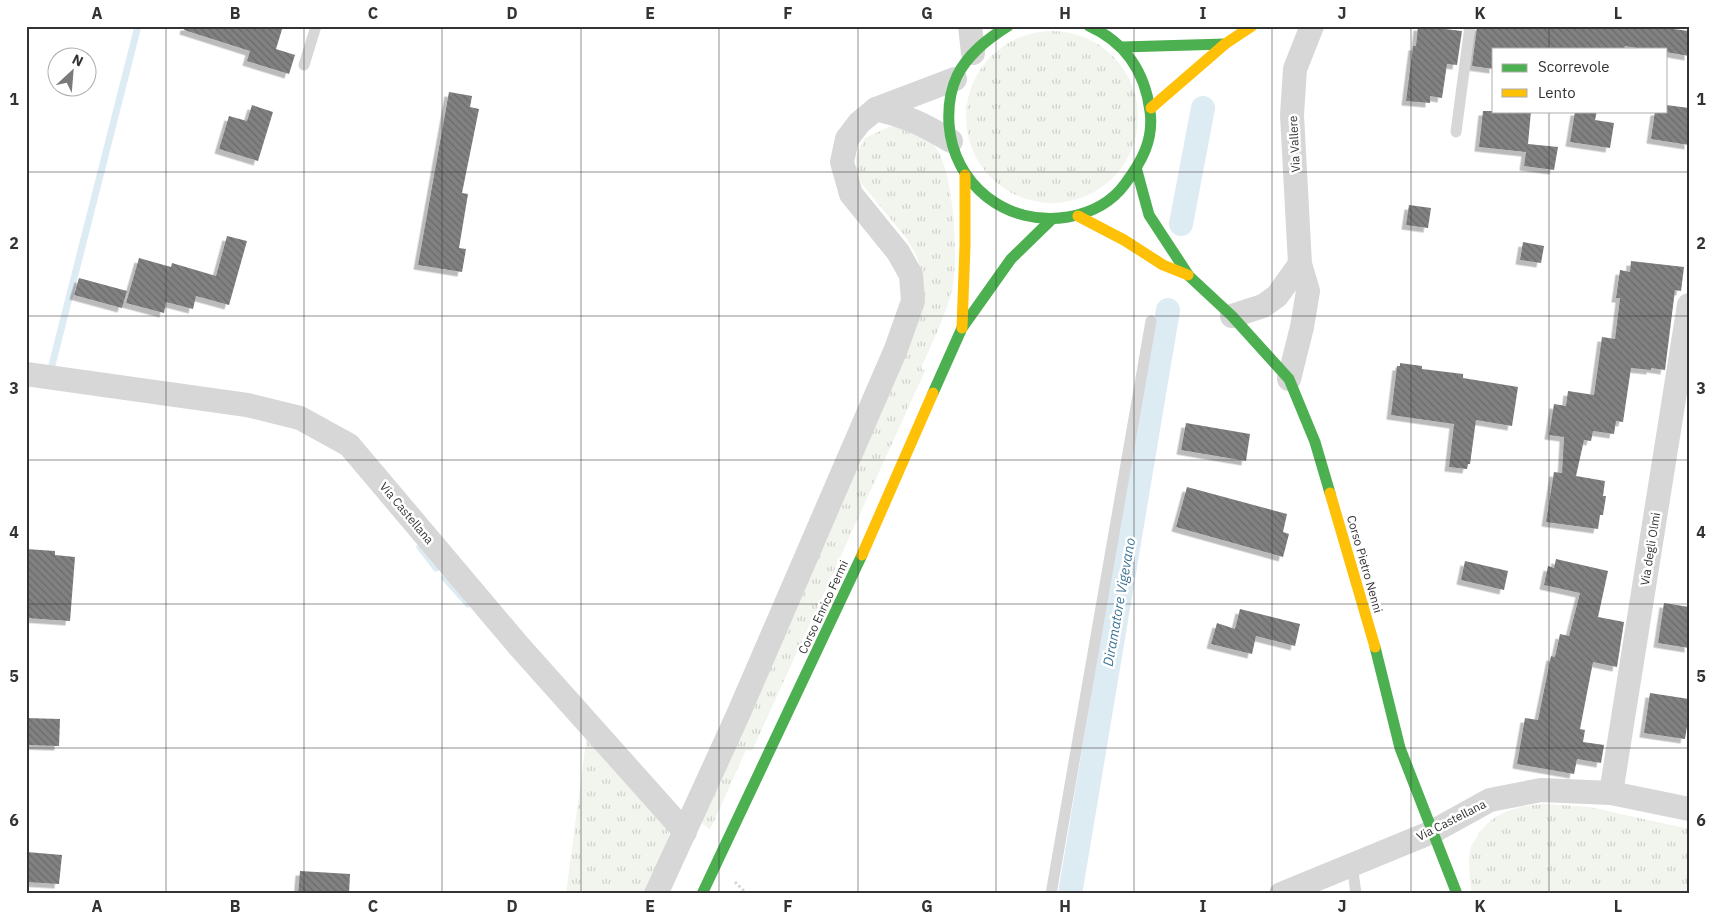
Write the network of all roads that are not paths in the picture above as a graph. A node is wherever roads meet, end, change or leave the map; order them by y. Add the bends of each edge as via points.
1 (316, 26) edge
2 (970, 26) edge
3 (1008, 26) edge
4 (1089, 26) edge
5 (1252, 26) edge
6 (1312, 26) edge
7 (1470, 26) edge
8 (1225, 44) junction
9 (1122, 47) junction
10 (972, 53) junction
11 (304, 65) dead end
12 (955, 79) junction
13 (1151, 108) junction
14 (876, 109) junction
15 (1456, 132) dead end
16 (951, 141) junction
17 (1137, 171) junction
18 (965, 175) junction
19 (1078, 216) junction
20 (1052, 220) junction
21 (1300, 264) junction
22 (1189, 276) junction
23 (1688, 309) edge
24 (1232, 316) junction
25 (1151, 321) dead end
26 (962, 328) junction
27 (26, 374) edge
28 (1290, 379) junction
29 (1611, 793) junction
30 (1689, 809) edge
31 (685, 832) junction
32 (1432, 832) junction
33 (1352, 864) junction
34 (656, 894) edge
35 (702, 894) edge
36 (1051, 894) edge
37 (1281, 894) edge
38 (1356, 894) edge
39 (1457, 894) edge

1 - 11 lane
2 - 10 street
3 - 10 main road via 990,36
4 - 9 main road
5 - 8 main road
6 - 21 street, Via Vallere via 1295,69 1292,115
7 - 15 lane
8 - 9 main road
8 - 13 main road
9 - 13 main road via 1142,75
10 - 12 main road
12 - 14 street
12 - 16 main road via 948,112
13 - 17 main road via 1149,141
14 - 16 street via 926,125
14 - 31 street via 859,122 847,139 842,162 851,194 898,252 911,275 913,301 892,358
16 - 18 main road
17 - 19 main road via 1112,199
17 - 22 main road, Corso Pietro Nenni via 1149,215
18 - 20 main road via 982,194 1003,208 1026,217
18 - 26 main road, Corso Enrico Fermi
19 - 20 main road
19 - 22 main road, Corso Pietro Nenni via 1163,265
20 - 26 main road, Corso Enrico Fermi via 1011,259
21 - 24 street via 1277,296 1263,306
21 - 28 street, Via Vallere via 1308,291
22 - 24 main road, Corso Pietro Nenni
23 - 29 street, Via degli Olmi
24 - 28 main road, Corso Pietro Nenni
25 - 36 lane
26 - 35 main road, Corso Enrico Fermi via 852,578
27 - 31 street, Via Castellana via 247,405 300,418 349,444 518,645
28 - 32 main road, Corso Pietro Nenni via 1315,442 1380,666 1400,748
29 - 30 street, Via Castellana
29 - 32 street, Via Castellana via 1541,790 1490,800
31 - 34 street
32 - 33 street, Via Castellana
32 - 39 main road, Corso Pietro Nenni
33 - 37 street, Via Castellana
33 - 38 lane

